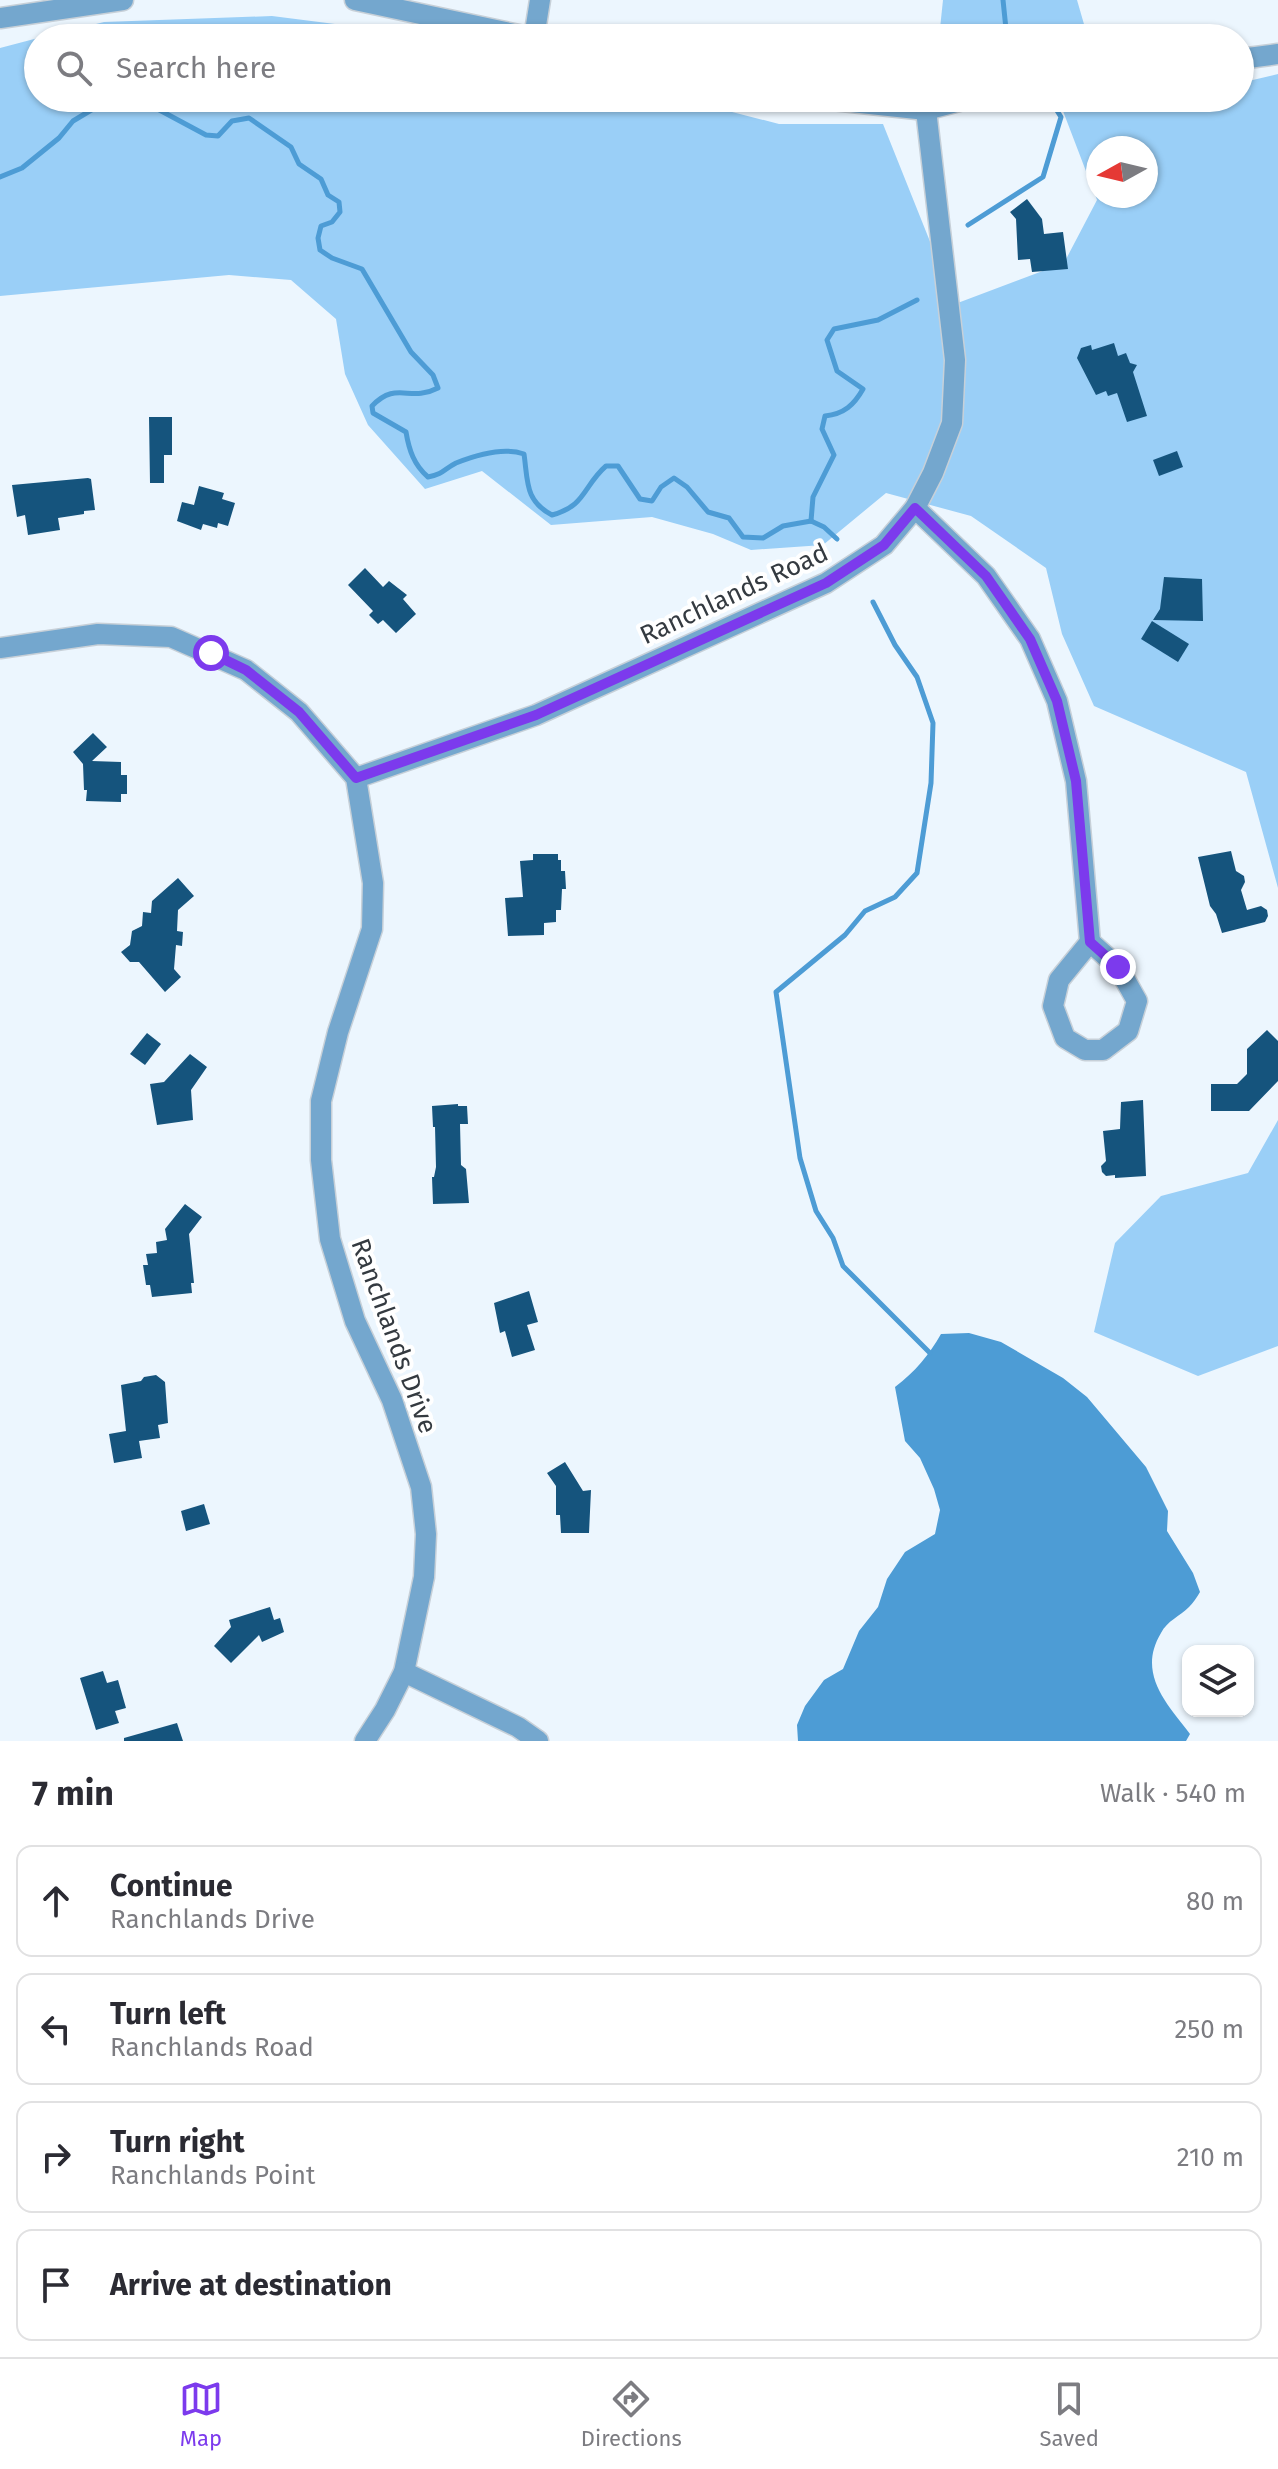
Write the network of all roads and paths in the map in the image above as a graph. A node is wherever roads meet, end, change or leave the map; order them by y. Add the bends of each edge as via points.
1 (123, 0) edge
2 (355, 0) edge
3 (540, 0) edge
4 (0, 18) edge
5 (468, 24) edge
6 (536, 24) edge
7 (1278, 54) edge
8 (1254, 57) edge
9 (926, 112) edge
10 (915, 508) junction
11 (0, 648) edge
12 (356, 778) junction
13 (1090, 942) junction
14 (404, 1672) junction
15 (365, 1741) edge
16 (538, 1741) edge

1 - 4 street
2 - 5 street
3 - 6 street
7 - 8 street
9 - 10 street, Ranchlands Road via 955,360 952,423
10 - 12 street, Ranchlands Road via 884,545 826,583 536,715
10 - 13 street via 986,576 1030,639 1057,701 1076,781
11 - 12 street via 98,634 171,637 246,670 299,712
12 - 14 street, Ranchlands Drive via 373,883 372,929 321,1101 321,1160 334,1253 355,1321 392,1400 421,1487 424,1577
13 - 13 street via 1059,980 1053,1006 1065,1038 1085,1050 1103,1050 1128,1031 1137,1001 1118,967
14 - 15 street, Ranchlands Drive
14 - 16 street

